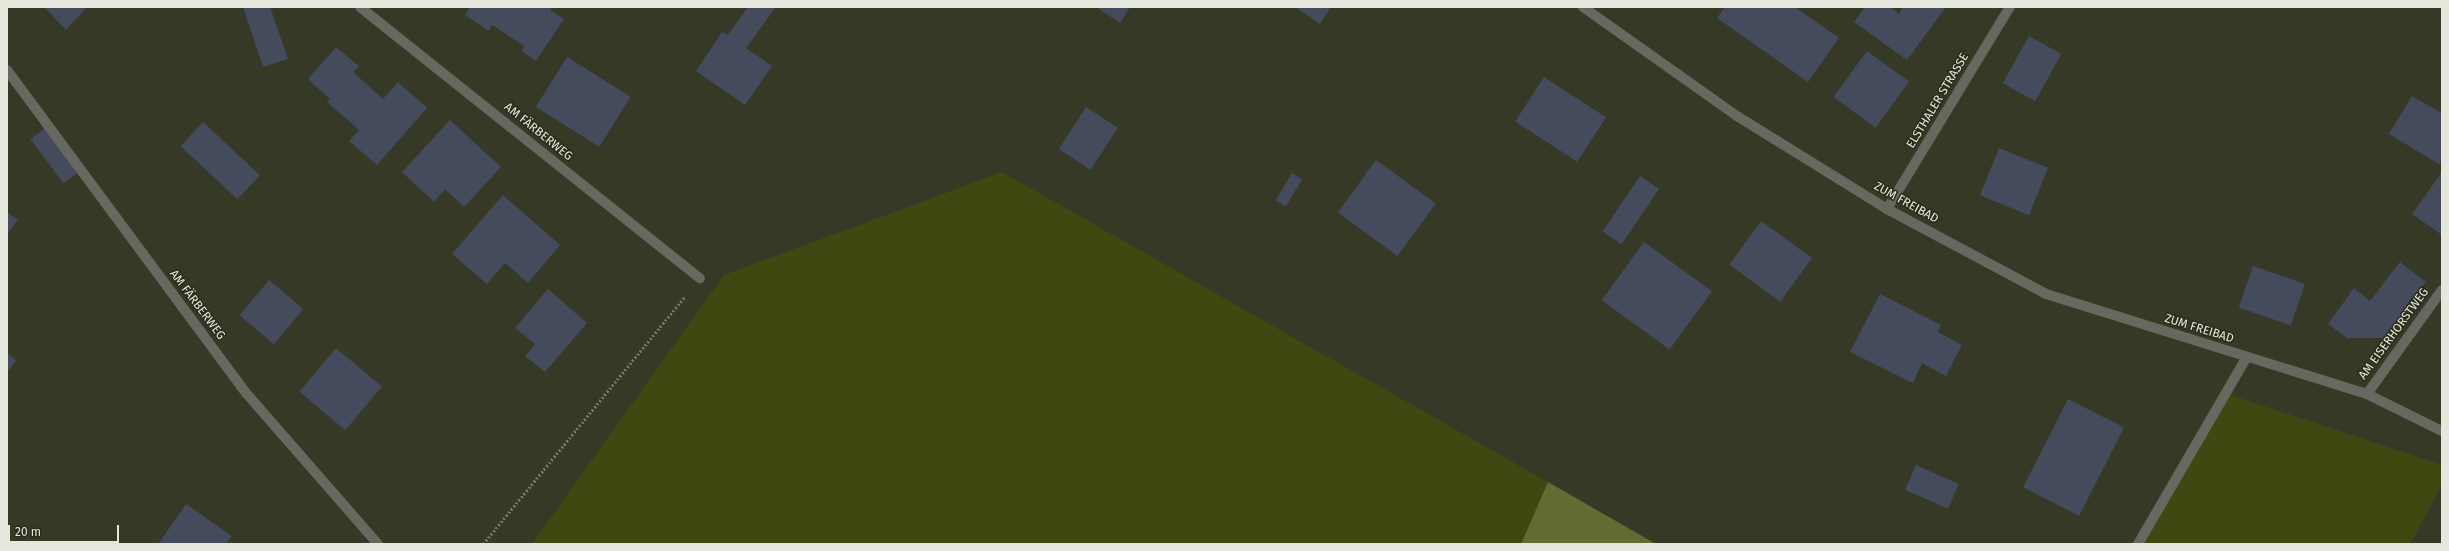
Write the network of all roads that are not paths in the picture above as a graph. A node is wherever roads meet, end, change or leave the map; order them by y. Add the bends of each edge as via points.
1 (360, 7) edge
2 (1583, 7) edge
3 (2010, 7) edge
4 (7, 70) edge
5 (1887, 208) junction
6 (700, 278) road end
7 (2442, 290) edge
8 (2247, 357) junction
9 (2367, 394) junction
10 (2442, 430) edge
11 (378, 544) edge
12 (2138, 544) edge

1 - 6 street, AM FÄRBERWEG
2 - 5 street, ZUM FREIBAD via 1738,116
3 - 5 street, ELSTHALER STRASSE
4 - 11 street, AM FÄRBERWEG via 247,394
5 - 8 street, ZUM FREIBAD via 2046,294
7 - 9 street, AM EISERHORSTWEG
8 - 9 street, ZUM FREIBAD
8 - 12 street
9 - 10 street, ZUM FREIBAD

